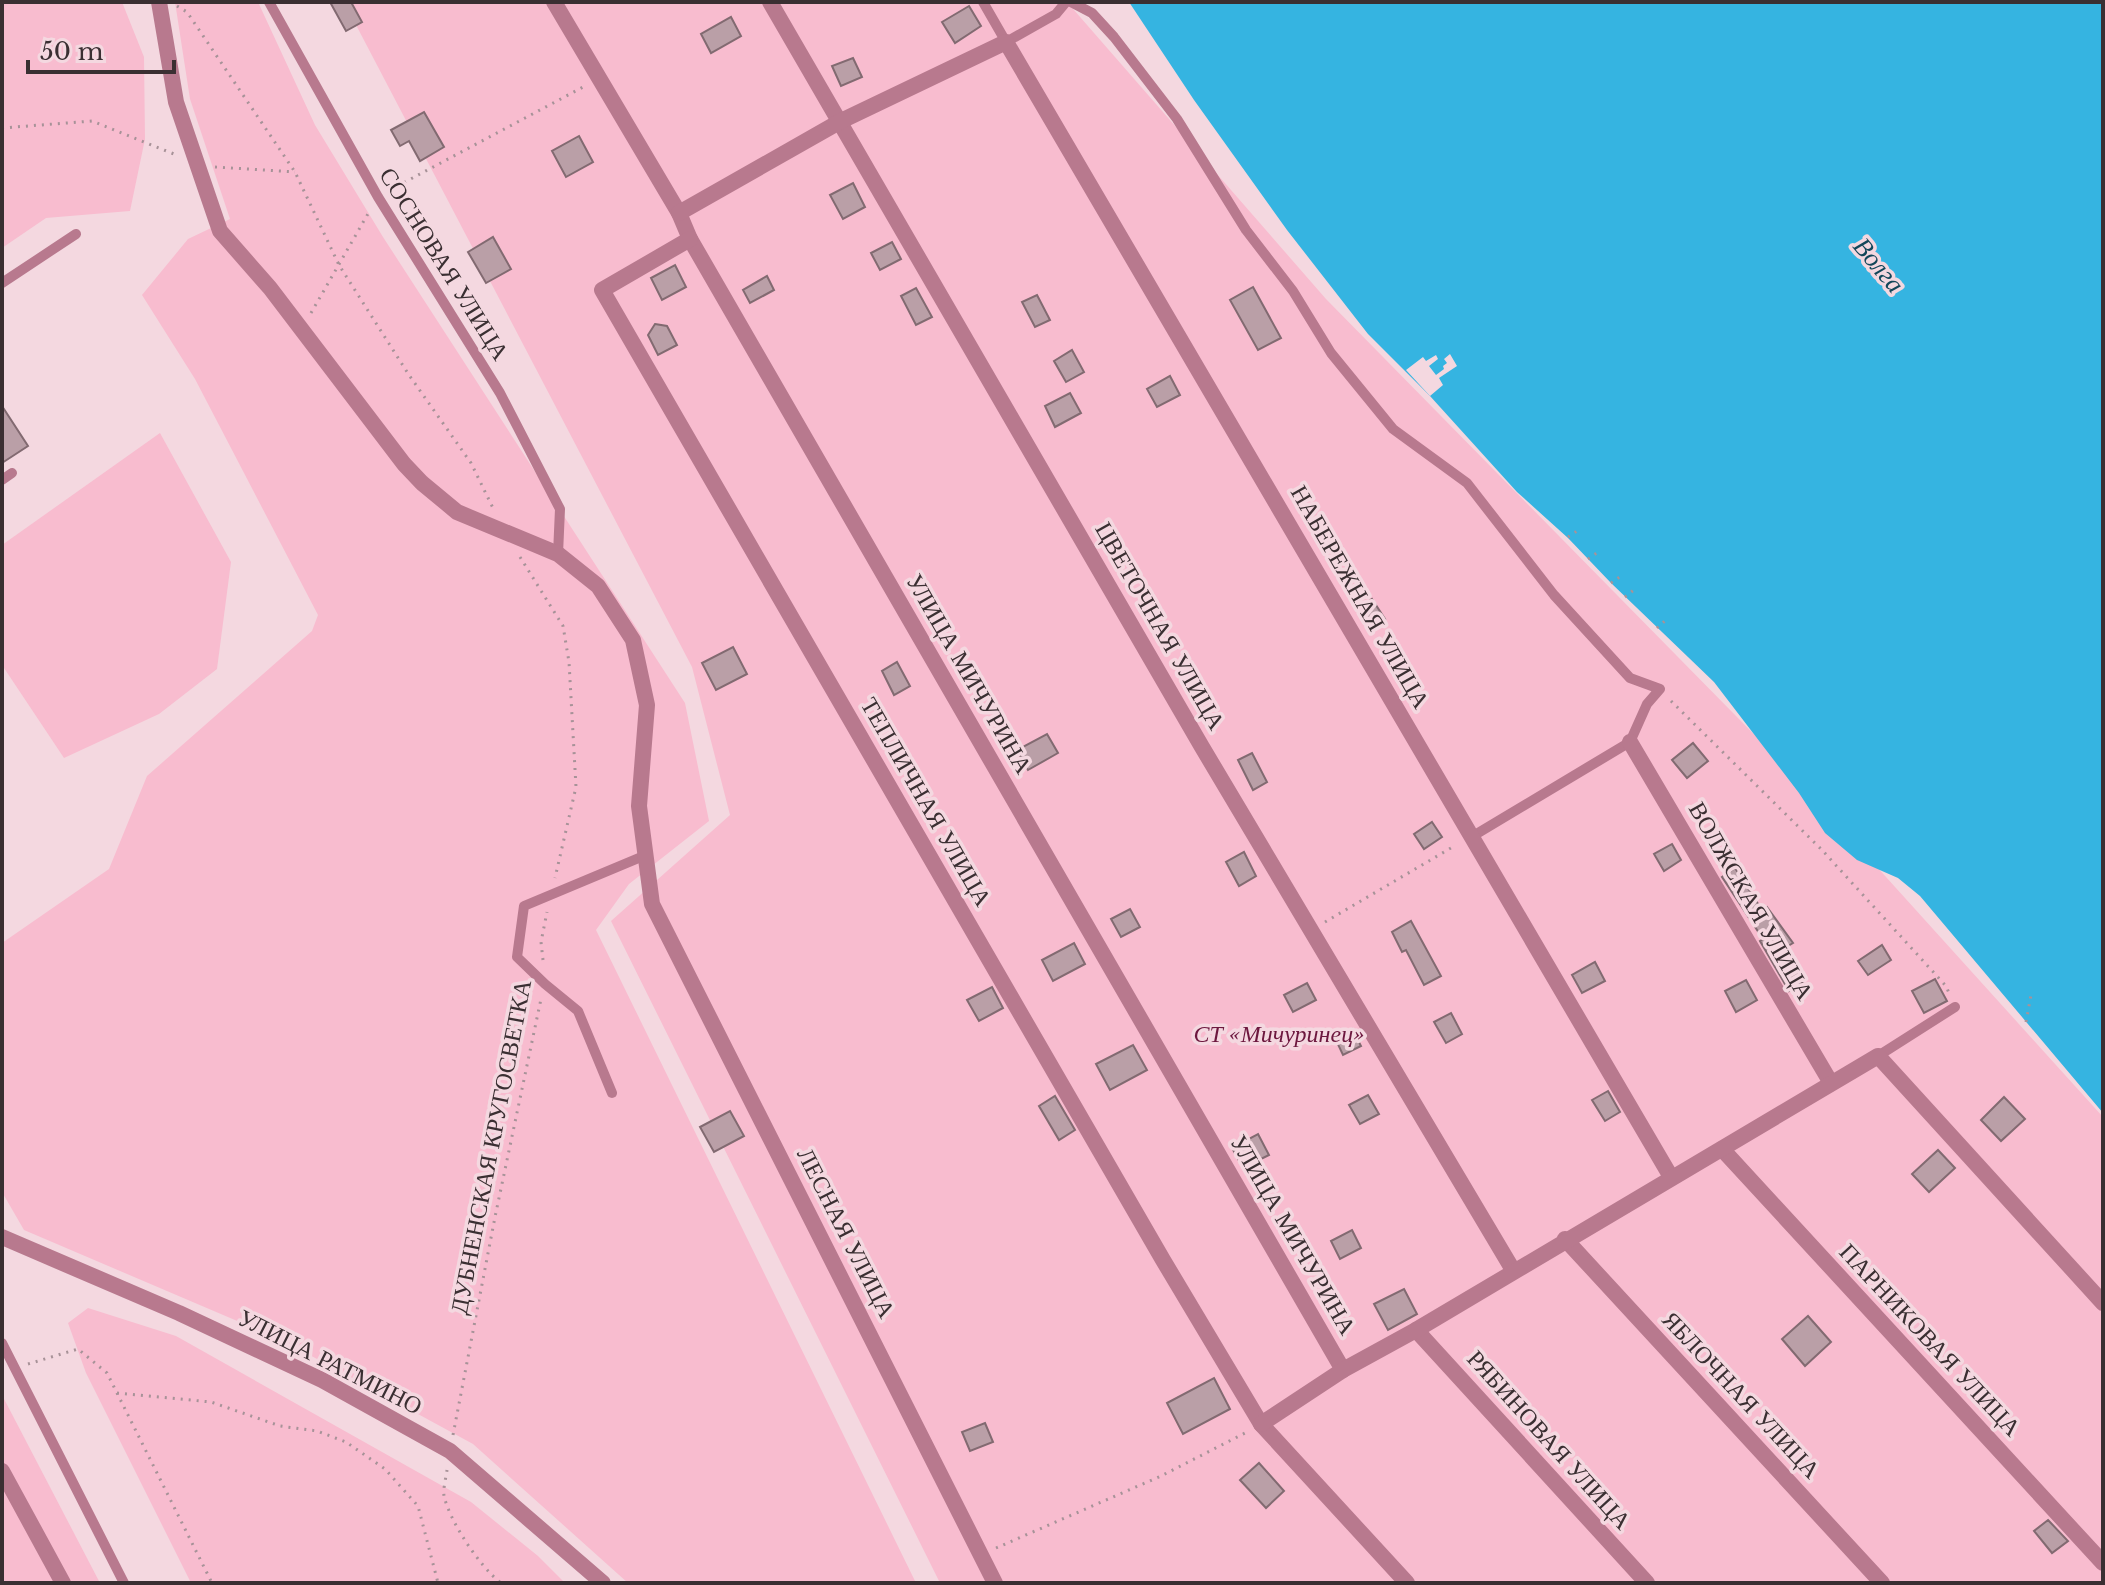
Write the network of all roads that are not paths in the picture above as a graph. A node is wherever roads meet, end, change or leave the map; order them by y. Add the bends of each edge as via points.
1 (159, 2) edge
2 (269, 2) edge
3 (554, 2) edge
4 (770, 2) edge
5 (983, 2) edge
6 (1068, 2) edge
7 (1006, 42) junction
8 (841, 121) junction
9 (679, 213) junction
10 (76, 234) dead end
11 (690, 239) junction
12 (2, 283) edge
13 (558, 554) junction
14 (1630, 742) junction
15 (1473, 836) junction
16 (646, 855) junction
17 (1955, 1007) road end
18 (1878, 1056) junction
19 (1831, 1083) junction
20 (612, 1093) dead end
21 (1722, 1149) junction
22 (1671, 1177) junction
23 (2, 1237) edge
24 (1565, 1239) junction
25 (1513, 1270) junction
26 (2103, 1303) edge
27 (1416, 1330) junction
28 (2, 1343) edge
29 (1343, 1370) junction
30 (1261, 1424) junction
31 (2, 1471) edge
32 (2103, 1563) edge
33 (63, 1583) edge
34 (124, 1583) edge
35 (603, 1583) edge
36 (995, 1583) edge
37 (1407, 1583) edge
38 (1647, 1583) edge
39 (1882, 1583) edge

1 - 13 street, ЛЕСНАЯ УЛИЦА via 176,102 220,231 422,483 457,512
2 - 13 lane, СОСНОВАЯ УЛИЦА via 378,197 500,393 560,509
3 - 9 street, УЛИЦА МИЧУРИНА
4 - 8 street, ЦВЕТОЧНАЯ УЛИЦА
5 - 7 lane
6 - 7 lane
6 - 14 lane via 1092,13 1177,119 1331,353 1393,429 1467,483 1554,595 1630,678 1660,689
7 - 8 street
7 - 15 street, НАБЕРЕЖНАЯ УЛИЦА
8 - 9 street
8 - 25 street, ЦВЕТОЧНАЯ УЛИЦА via 1202,747
9 - 11 street, УЛИЦА МИЧУРИНА
10 - 12 lane
11 - 29 street, УЛИЦА МИЧУРИНА
11 - 30 street, ТЕПЛИЧНАЯ УЛИЦА via 602,290
13 - 16 street, ЛЕСНАЯ УЛИЦА via 598,586 633,640 647,705 639,806
14 - 15 lane
14 - 19 street, ВОЛЖСКАЯ УЛИЦА
15 - 22 street, НАБЕРЕЖНАЯ УЛИЦА
16 - 20 lane via 524,906 517,957 578,1011
16 - 36 street, ЛЕСНАЯ УЛИЦА via 652,904
17 - 18 lane
18 - 19 street
18 - 26 street
19 - 21 street
21 - 22 street
21 - 32 street, ПАРНИКОВАЯ УЛИЦА
22 - 24 street
23 - 35 street, УЛИЦА РАТМИНО via 322,1380 450,1451
24 - 25 street
24 - 39 street, ЯБЛОЧНАЯ УЛИЦА
25 - 27 street
27 - 29 street
27 - 38 street, РЯБИНОВАЯ УЛИЦА
28 - 34 lane
29 - 30 street
30 - 37 street
31 - 33 street

